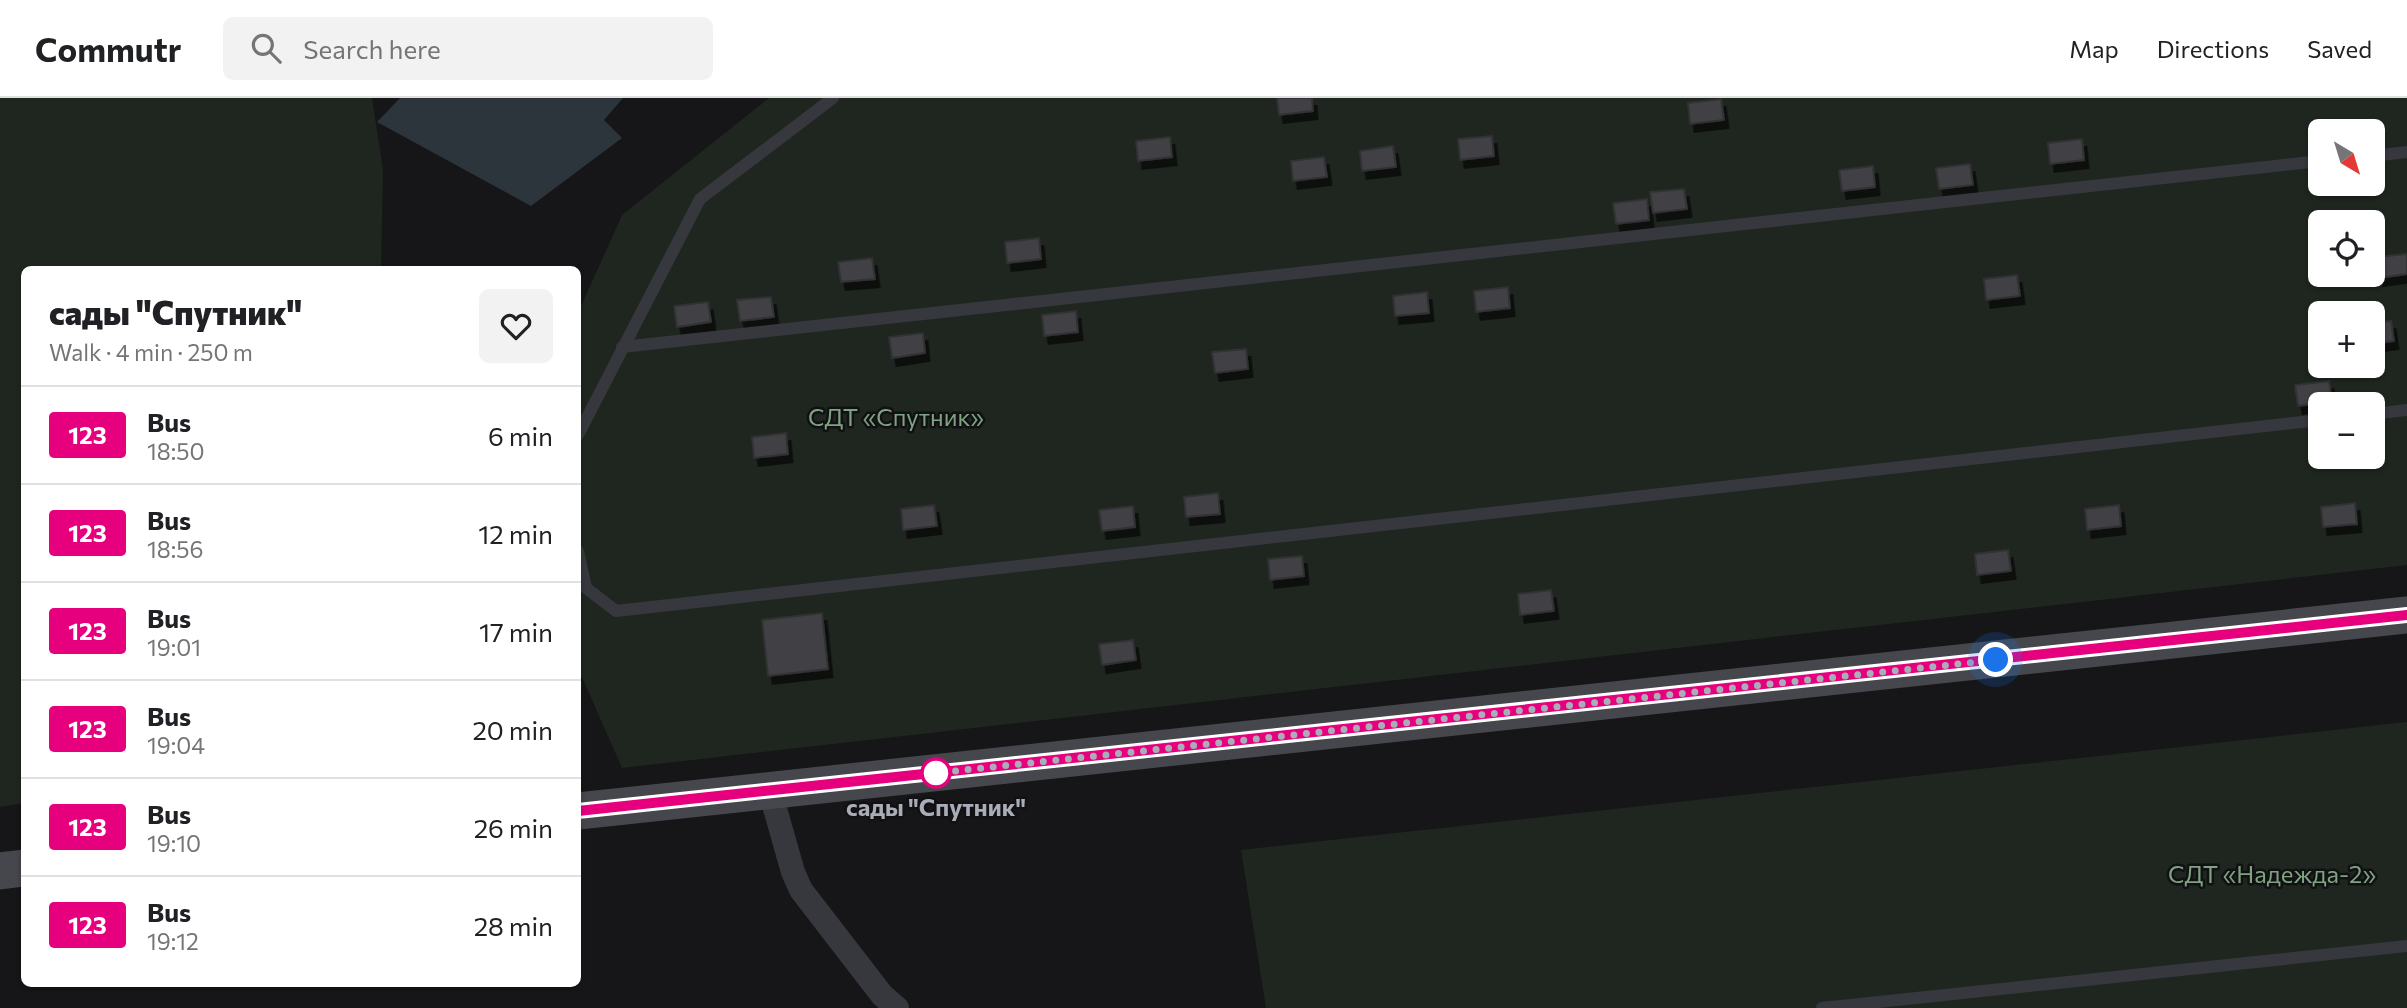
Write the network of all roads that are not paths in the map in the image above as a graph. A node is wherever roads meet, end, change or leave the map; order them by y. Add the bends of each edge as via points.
1 (833, 98) edge
2 (2407, 152) edge
3 (2385, 155) edge
4 (2308, 163) edge
5 (622, 347) junction
6 (2407, 410) edge
7 (2385, 413) edge
8 (2308, 421) edge
9 (581, 429) edge
10 (581, 565) edge
11 (2407, 615) edge
12 (771, 791) junction
13 (581, 811) edge
14 (21, 868) edge
15 (0, 871) edge
16 (2407, 946) edge
17 (897, 1008) edge
18 (1822, 1008) edge

1 - 5 lane via 699,199
2 - 3 lane
4 - 5 lane
5 - 9 lane
6 - 7 lane
8 - 10 lane via 615,611 586,588
11 - 12 main road
12 - 13 main road
12 - 17 street via 801,890
14 - 15 main road
16 - 18 lane

